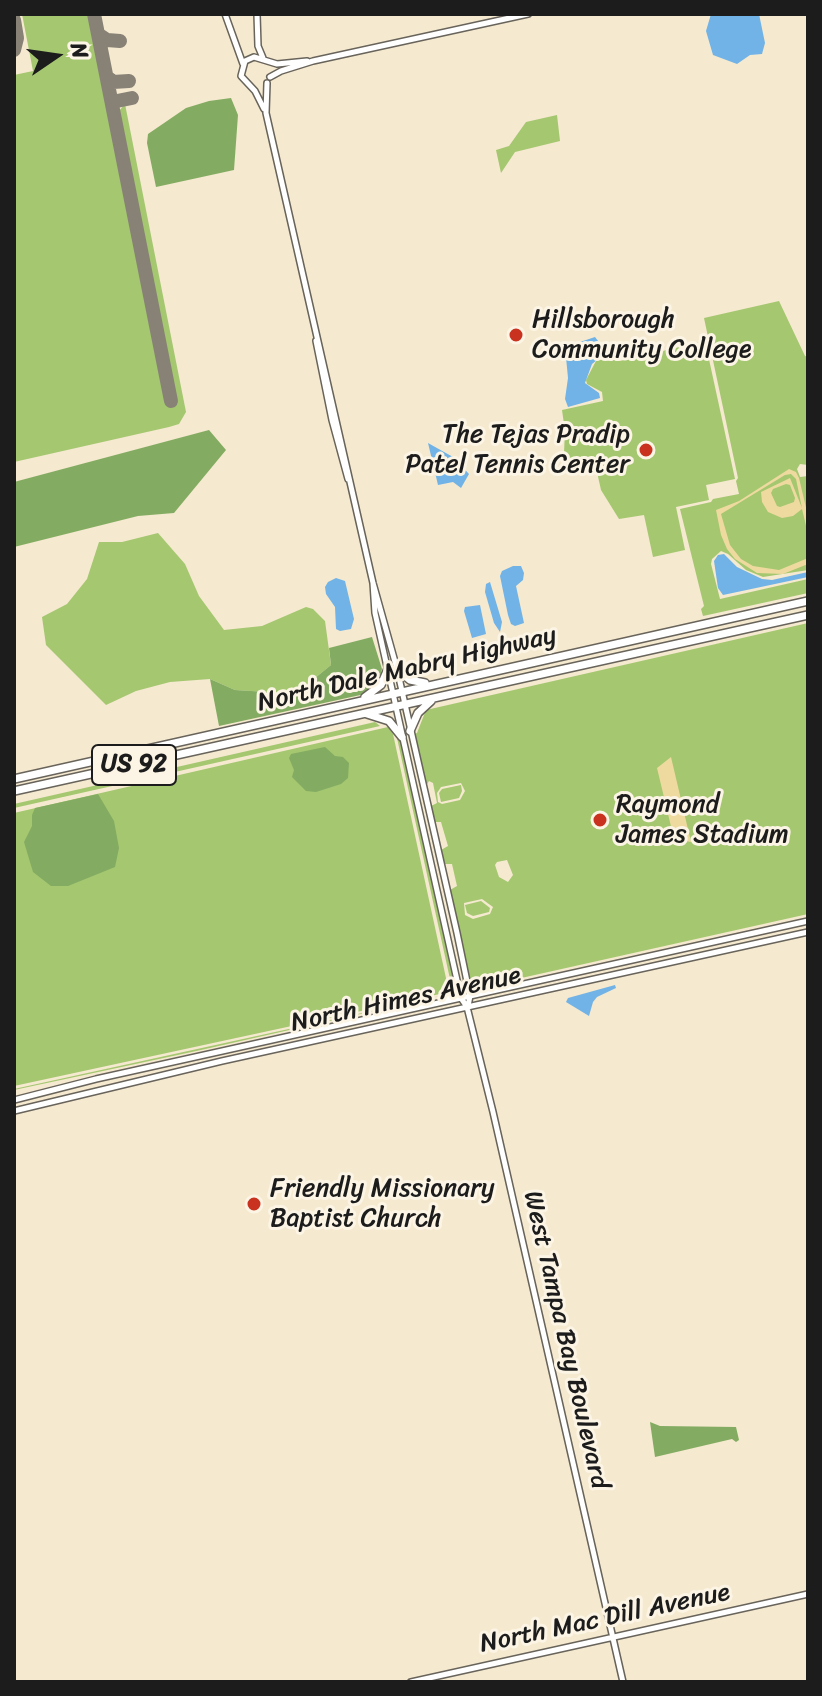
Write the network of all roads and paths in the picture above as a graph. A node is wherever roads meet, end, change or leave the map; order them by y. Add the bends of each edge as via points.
1 (225, 14) edge
2 (257, 14) edge
3 (528, 14) edge
4 (265, 60) junction
5 (313, 61) junction
6 (243, 64) junction
7 (269, 80) junction
8 (252, 87) junction
9 (266, 113) junction
10 (373, 583) junction
11 (808, 601) edge
12 (808, 615) edge
13 (718, 621) junction
14 (721, 634) junction
15 (388, 669) junction
16 (397, 669) junction
17 (431, 684) junction
18 (402, 691) junction
19 (393, 693) junction
20 (434, 698) junction
21 (359, 700) junction
22 (405, 705) junction
23 (396, 707) junction
24 (365, 714) junction
25 (410, 731) junction
26 (402, 737) junction
27 (127, 753) junction
28 (130, 766) junction
29 (14, 779) edge
30 (422, 779) junction
31 (412, 781) junction
32 (14, 791) edge
33 (426, 797) junction
34 (416, 799) junction
35 (438, 852) junction
36 (429, 855) junction
37 (808, 921) edge
38 (808, 932) edge
39 (457, 933) junction
40 (447, 935) junction
41 (456, 973) junction
42 (470, 996) junction
43 (461, 998) junction
44 (444, 1002) junction
45 (467, 1007) junction
46 (194, 1057) junction
47 (196, 1067) junction
48 (14, 1100) edge
49 (14, 1111) edge
50 (808, 1594) edge
51 (613, 1637) junction
52 (411, 1682) edge
53 (623, 1682) edge

1 - 6 street
2 - 4 street via 258,46
3 - 5 street
4 - 5 street
4 - 6 street via 251,58
4 - 7 street via 271,69
5 - 7 street
6 - 8 street via 243,79
7 - 8 street
7 - 9 street, West Tampa Bay Boulevard
8 - 9 street, West Tampa Bay Boulevard
9 - 10 street, West Tampa Bay Boulevard
10 - 15 street, West Tampa Bay Boulevard
10 - 16 street, West Tampa Bay Boulevard
11 - 13 main road, North Dale Mabry Highway / US 92
12 - 14 main road, North Dale Mabry Highway / US 92
13 - 14 main road
13 - 17 main road, North Dale Mabry Highway / US 92
14 - 20 main road, North Dale Mabry Highway / US 92
15 - 19 street, West Tampa Bay Boulevard
15 - 21 main road via 381,685
16 - 17 main road via 410,680
16 - 18 street, West Tampa Bay Boulevard
17 - 18 main road, North Dale Mabry Highway / US 92
18 - 19 main road, North Dale Mabry Highway / US 92
18 - 22 street, West Tampa Bay Boulevard
19 - 21 main road, North Dale Mabry Highway / US 92
19 - 23 street, West Tampa Bay Boulevard
20 - 22 main road, North Dale Mabry Highway / US 92
20 - 25 main road via 418,713
21 - 27 main road, North Dale Mabry Highway / US 92
22 - 23 main road, North Dale Mabry Highway / US 92
22 - 25 street, West Tampa Bay Boulevard
23 - 24 main road, North Dale Mabry Highway / US 92
23 - 26 street, West Tampa Bay Boulevard
24 - 26 main road via 389,721
24 - 28 main road, North Dale Mabry Highway / US 92
25 - 30 street, West Tampa Bay Boulevard
26 - 31 street, West Tampa Bay Boulevard
27 - 28 main road
27 - 29 main road, North Dale Mabry Highway / US 92
28 - 32 main road, North Dale Mabry Highway / US 92
30 - 31 street
30 - 33 street, West Tampa Bay Boulevard
31 - 34 street, West Tampa Bay Boulevard
33 - 34 street
33 - 35 street, West Tampa Bay Boulevard
34 - 36 street, West Tampa Bay Boulevard
35 - 36 street
35 - 39 street, West Tampa Bay Boulevard
36 - 40 street, West Tampa Bay Boulevard
37 - 42 street, North Himes Avenue
38 - 45 street, North Himes Avenue
39 - 40 street
39 - 42 street, West Tampa Bay Boulevard
40 - 41 street, West Tampa Bay Boulevard
41 - 43 street, West Tampa Bay Boulevard
41 - 44 street via 455,989
42 - 43 street, North Himes Avenue
42 - 45 street, West Tampa Bay Boulevard
43 - 44 street, North Himes Avenue
43 - 45 street, West Tampa Bay Boulevard
44 - 46 street, North Himes Avenue
45 - 47 street, North Himes Avenue
45 - 51 street, West Tampa Bay Boulevard
46 - 47 street
46 - 48 street, North Himes Avenue
47 - 49 street, North Himes Avenue
50 - 51 street, North Mac Dill Avenue
51 - 52 street, North Mac Dill Avenue
51 - 53 street, West Tampa Bay Boulevard

